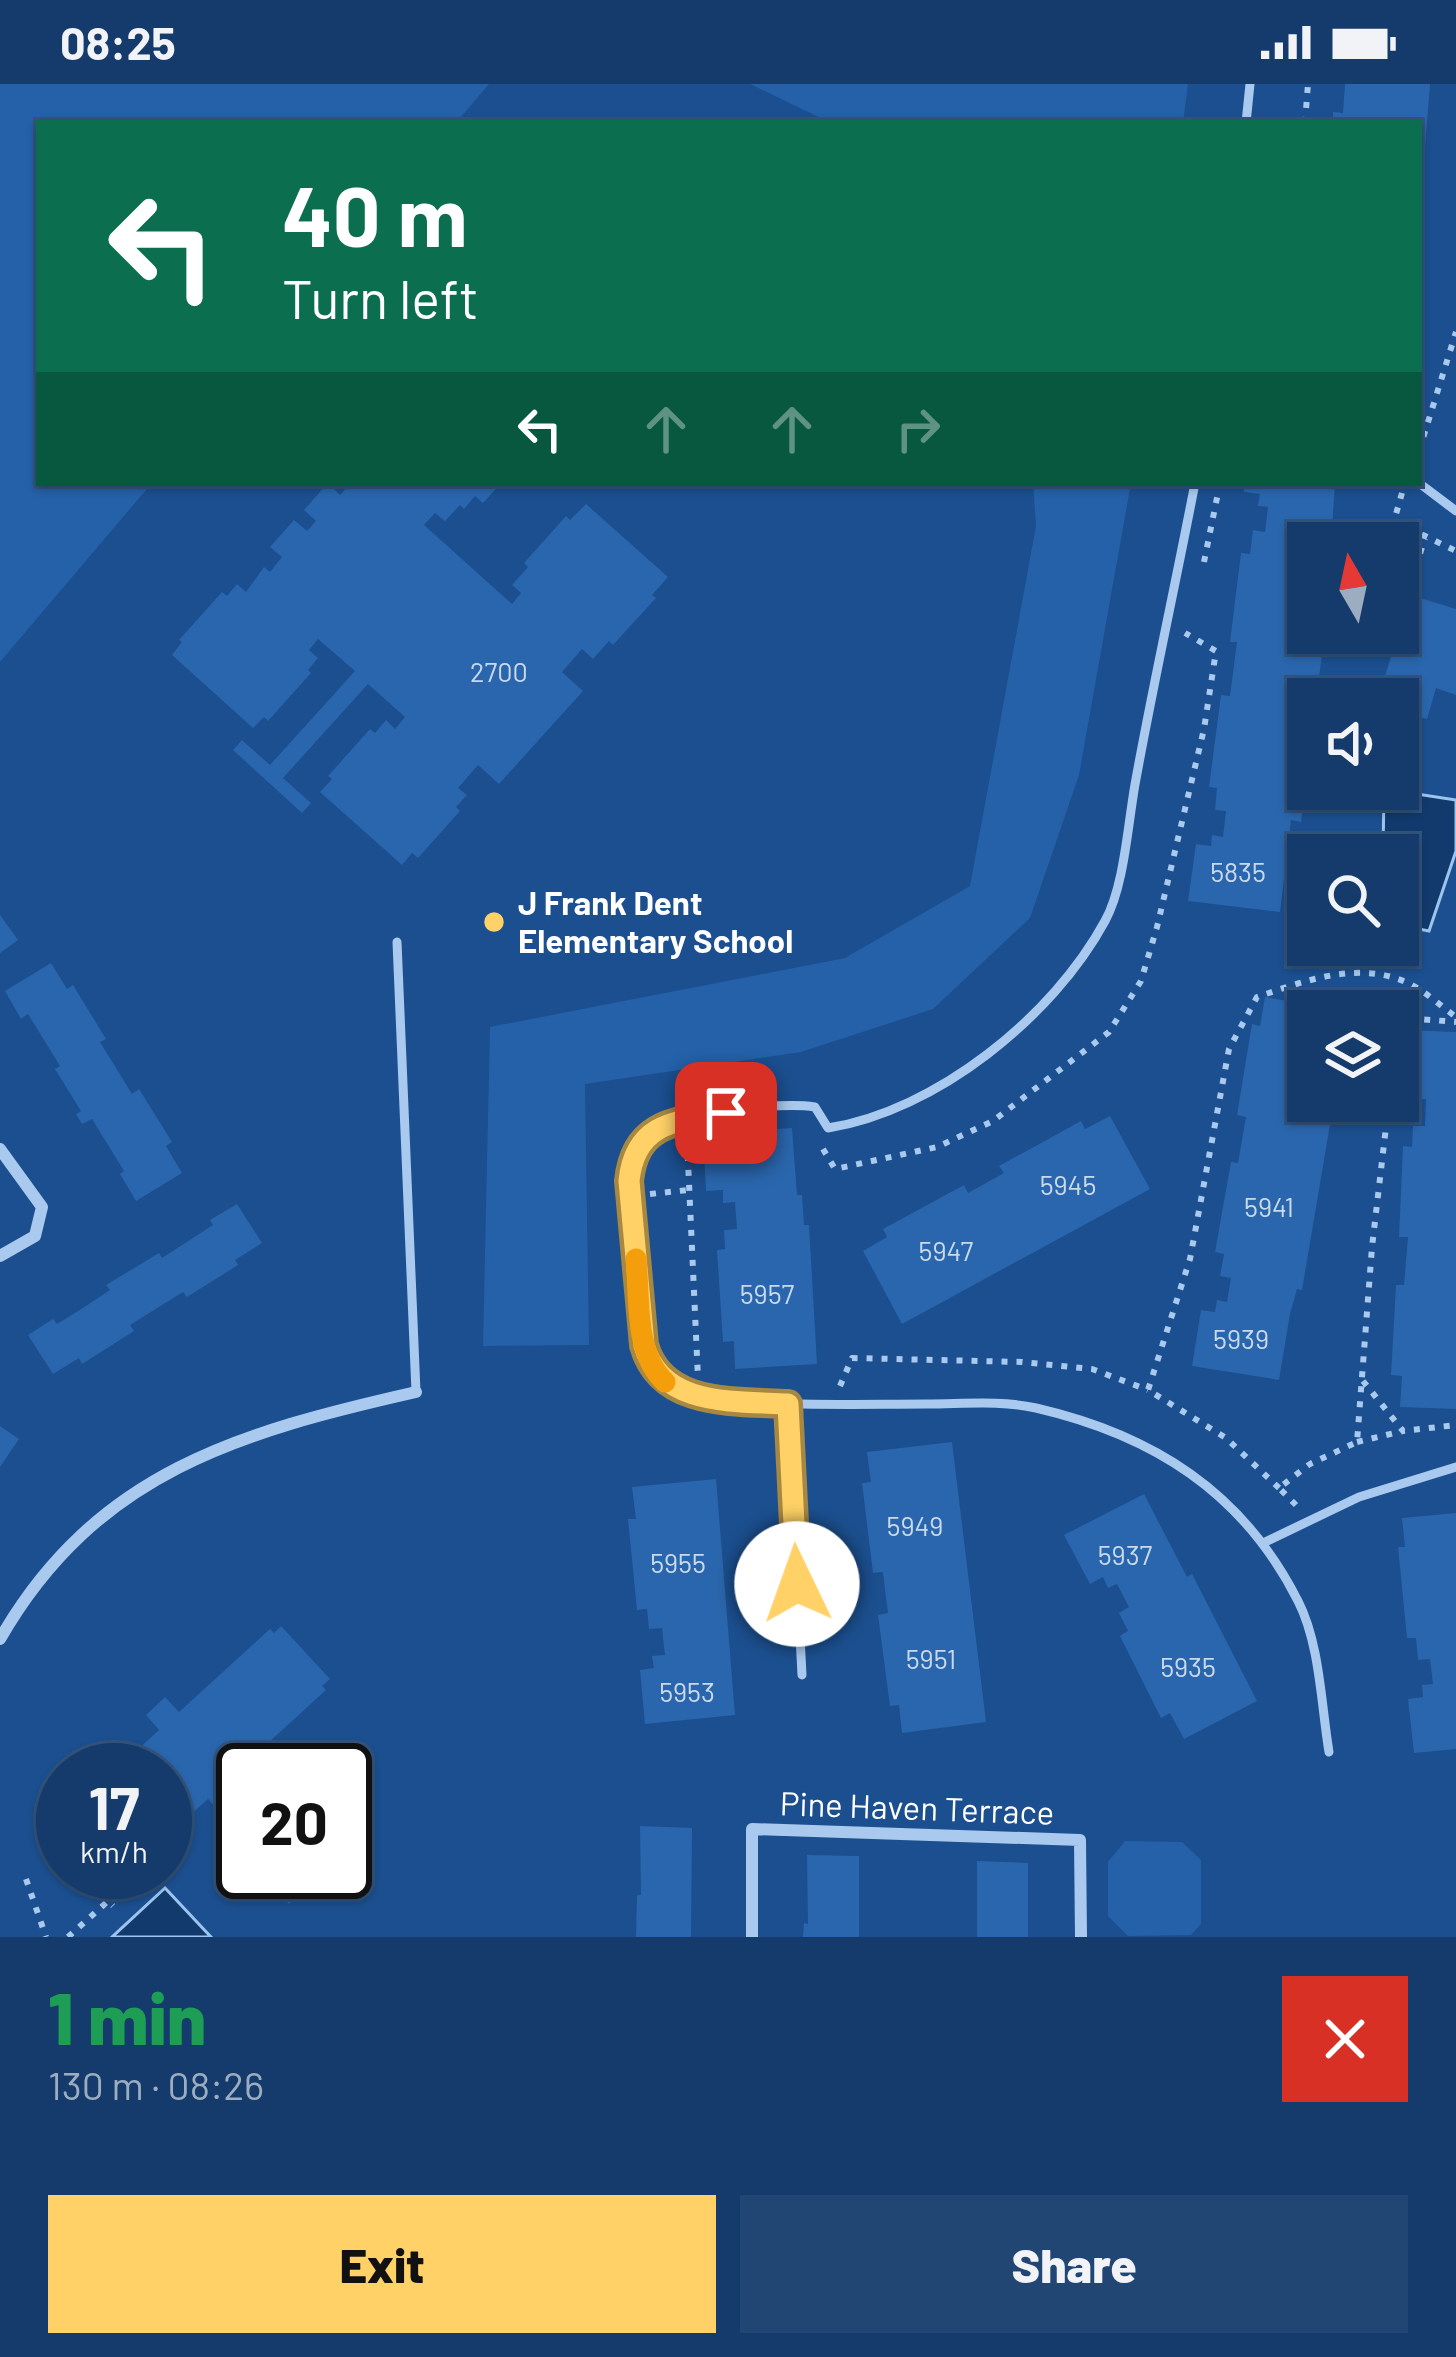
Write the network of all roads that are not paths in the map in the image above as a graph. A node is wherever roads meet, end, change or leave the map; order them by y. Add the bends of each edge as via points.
1 (1250, 84) edge
2 (1246, 120) edge
3 (1422, 485) edge
4 (1194, 486) edge
5 (1456, 511) edge
6 (398, 942) dead end
7 (0, 1149) edge
8 (0, 1256) edge
9 (416, 1392) joint
10 (788, 1404) junction
11 (1456, 1467) edge
12 (1263, 1543) junction
13 (5, 1620) edge
14 (0, 1640) edge
15 (802, 1675) dead end
16 (1329, 1752) dead end
17 (752, 1937) edge
18 (1081, 1937) edge

1 - 2 lane
3 - 5 lane
4 - 10 lane via 1107,920 1047,1000 934,1091 846,1126 828,1128 815,1107 789,1103 684,1120 651,1132 632,1154 650,1365 685,1393
6 - 9 lane
7 - 8 street via 43,1207 35,1236
9 - 13 street via 231,1441 166,1472 102,1515
10 - 12 lane via 990,1403 1062,1415 1178,1464 1222,1496
10 - 15 lane
11 - 12 lane via 1359,1496
12 - 16 lane via 1300,1604
13 - 14 street
17 - 18 street, Pine Haven Terrace via 752,1829 1080,1840

